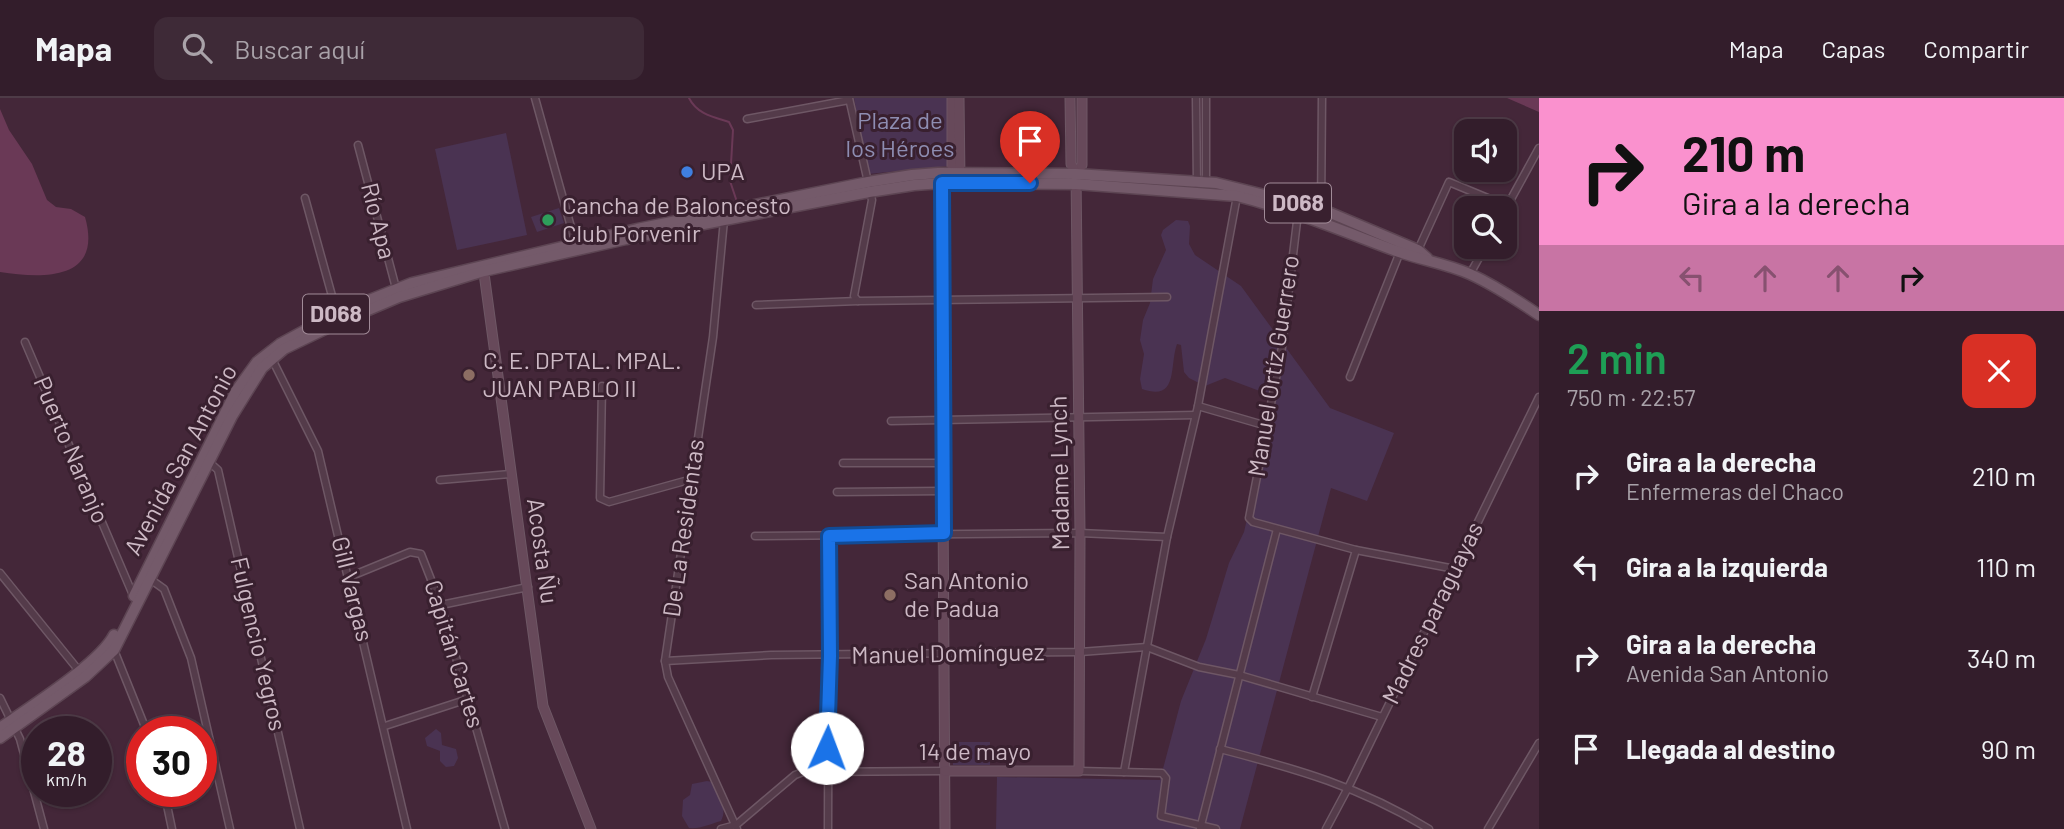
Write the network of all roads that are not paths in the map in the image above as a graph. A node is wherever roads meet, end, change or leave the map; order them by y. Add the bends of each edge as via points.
1 (536, 98) edge
2 (952, 98) edge
3 (959, 98) edge
4 (1070, 98) edge
5 (1082, 98) edge
6 (1196, 98) edge
7 (1206, 98) edge
8 (1322, 98) edge
9 (849, 99) edge
10 (747, 119) dead end
11 (358, 145) dead end
12 (1539, 148) edge
13 (951, 178) junction
14 (1076, 179) junction
15 (869, 187) junction
16 (1201, 188) junction
17 (1238, 192) junction
18 (1479, 196) edge
19 (1513, 196) edge
20 (305, 198) dead end
21 (1298, 213) junction
22 (1320, 215) junction
23 (724, 216) junction
24 (577, 247) junction
25 (1418, 250) junction
26 (1400, 252) junction
27 (1428, 259) junction
28 (1478, 259) edge
29 (484, 268) junction
30 (1470, 274) junction
31 (398, 293) junction
32 (1167, 297) dead end
33 (1077, 298) junction
34 (858, 300) junction
35 (942, 300) junction
36 (756, 305) dead end
37 (1539, 315) edge
38 (338, 318) junction
39 (25, 342) dead end
40 (272, 358) junction
41 (1350, 377) dead end
42 (603, 386) dead end
43 (1539, 397) edge
44 (1198, 406) junction
45 (1195, 415) junction
46 (1078, 417) junction
47 (943, 420) junction
48 (891, 421) dead end
49 (1267, 426) junction
50 (206, 459) junction
51 (843, 463) dead end
52 (944, 463) junction
53 (511, 474) junction
54 (692, 479) junction
55 (440, 480) dead end
56 (944, 491) junction
57 (837, 492) dead end
58 (1277, 529) junction
59 (944, 533) junction
60 (1080, 533) junction
61 (755, 536) dead end
62 (829, 536) junction
63 (1167, 537) junction
64 (1356, 550) junction
65 (1455, 569) junction
66 (0, 573) edge
67 (147, 577) junction
68 (349, 577) junction
69 (528, 587) junction
70 (134, 596) junction
71 (442, 605) junction
72 (1147, 647) junction
73 (114, 650) junction
74 (1080, 652) junction
75 (945, 655) junction
76 (830, 656) junction
77 (666, 661) junction
78 (82, 674) junction
79 (1239, 675) junction
80 (1312, 697) junction
81 (0, 698) edge
82 (468, 699) junction
83 (141, 716) edge
84 (1382, 717) junction
85 (13, 723) junction
86 (384, 726) junction
87 (0, 728) edge
88 (0, 738) edge
89 (1539, 743) edge
90 (1220, 749) junction
91 (827, 771) junction
92 (945, 771) junction
93 (1079, 771) junction
94 (1124, 772) junction
95 (1349, 786) junction
96 (167, 807) edge
97 (737, 827) edge
98 (1201, 827) edge
99 (44, 829) edge
100 (172, 829) edge
101 (230, 829) edge
102 (300, 829) edge
103 (407, 829) edge
104 (506, 829) edge
105 (591, 829) edge
106 (721, 829) edge
107 (828, 829) edge
108 (945, 829) edge
109 (1216, 829) edge
110 (1326, 829) edge
111 (1429, 829) edge
112 (1488, 829) edge

1 - 24 street
2 - 13 street
3 - 13 street
4 - 14 street via 1071,164
5 - 14 street via 1082,164
6 - 16 street
7 - 16 street
8 - 22 street
9 - 10 street
9 - 15 street
11 - 31 street, Río Apa
12 - 19 street
13 - 14 main road, Avenida San Antonio / D068
13 - 15 main road, Avenida San Antonio / D068
13 - 35 street
14 - 16 main road, Avenida San Antonio / D068
14 - 33 street, Madame Lynch
15 - 23 main road, Avenida San Antonio / D068
15 - 34 street via 869,223 854,296
16 - 17 main road, Avenida San Antonio / D068
17 - 21 main road, Avenida San Antonio / D068
17 - 22 main road, Avenida San Antonio / D068
17 - 44 street
18 - 25 street via 1449,183
20 - 38 street
21 - 22 main road, Avenida San Antonio / D068
21 - 49 street, Manuel Ortíz Guerrero
22 - 25 main road, Avenida San Antonio / D068
22 - 26 main road, Avenida San Antonio / D068
23 - 24 main road, Avenida San Antonio / D068
23 - 54 street, De La Residentas via 713,337
24 - 29 main road, Avenida San Antonio / D068
25 - 27 main road, Avenida San Antonio / D068
26 - 27 main road, Avenida San Antonio / D068
26 - 41 street
27 - 30 main road, Avenida San Antonio / D068
28 - 30 street
29 - 31 main road, Avenida San Antonio / D068
29 - 53 street, Acosta Ñu
30 - 37 main road, Avenida San Antonio / D068
31 - 38 main road, Avenida San Antonio / D068
32 - 33 street
33 - 35 street
33 - 46 street, Madame Lynch
34 - 35 street
34 - 36 street
35 - 47 street
38 - 40 main road, Avenida San Antonio / D068
38 - 50 main road, Avenida San Antonio / D068 via 280,344 257,362 236,391
39 - 70 street, Puerto Naranjo
40 - 50 main road, Avenida San Antonio / D068
40 - 68 street, Gill Vargas via 318,451
42 - 54 street via 600,498 609,502
43 - 65 street, Madres paraguayas
44 - 45 street
44 - 49 street
45 - 46 street
45 - 63 street
46 - 47 street
46 - 60 street, Madame Lynch
47 - 48 street
47 - 52 street
49 - 58 street, Manuel Ortíz Guerrero via 1249,518
50 - 67 main road, Avenida San Antonio / D068
50 - 102 street, Fulgencio Yegros via 218,470
51 - 52 street
52 - 56 street
53 - 55 street
53 - 69 street, Acosta Ñu
54 - 77 street, De La Residentas
56 - 57 street
56 - 59 street
58 - 64 street
58 - 79 street
59 - 60 street
59 - 62 street
59 - 75 street
60 - 63 street
60 - 74 street, Madame Lynch
61 - 62 street
62 - 76 street
63 - 72 street
64 - 65 street
64 - 80 street
65 - 84 street, Madres paraguayas
66 - 78 street
67 - 70 main road, Avenida San Antonio / D068
67 - 73 main road, Avenida San Antonio / D068
67 - 101 street via 164,589 191,658
68 - 71 street, Capitán Cartes via 415,552 421,554
68 - 86 street, Gill Vargas
69 - 71 street
69 - 105 street, Acosta Ñu via 543,706
70 - 78 main road, Avenida San Antonio / D068 via 109,645
71 - 82 street, Capitán Cartes
72 - 74 street, Manuel Domínguez
72 - 79 street via 1189,664
72 - 94 street
73 - 78 main road, Avenida San Antonio / D068
73 - 83 street
74 - 75 street, Manuel Domínguez
74 - 93 street, Madame Lynch
75 - 76 street, Manuel Domínguez
75 - 92 street
76 - 77 street, Manuel Domínguez
76 - 91 street
77 - 97 street, De La Residentas via 668,677
78 - 85 main road, Avenida San Antonio / D068
79 - 80 street
79 - 90 street
80 - 84 street
81 - 85 street
82 - 86 street
82 - 104 street, Capitán Cartes
84 - 95 street, Madres paraguayas
85 - 87 main road, Avenida San Antonio / D068
85 - 88 main road, Avenida San Antonio / D068
85 - 99 street
86 - 103 street, Gill Vargas
89 - 112 street
90 - 95 street
90 - 98 street
91 - 92 street, 14 de mayo
91 - 97 street, 14 de mayo via 795,775
91 - 107 street
92 - 93 street, 14 de mayo
92 - 108 street
93 - 94 street, 14 de mayo
94 - 98 street, 14 de mayo via 1164,774 1161,816
95 - 110 street, Madres paraguayas
95 - 111 street
96 - 100 street
97 - 106 street, 14 de mayo
98 - 109 street

